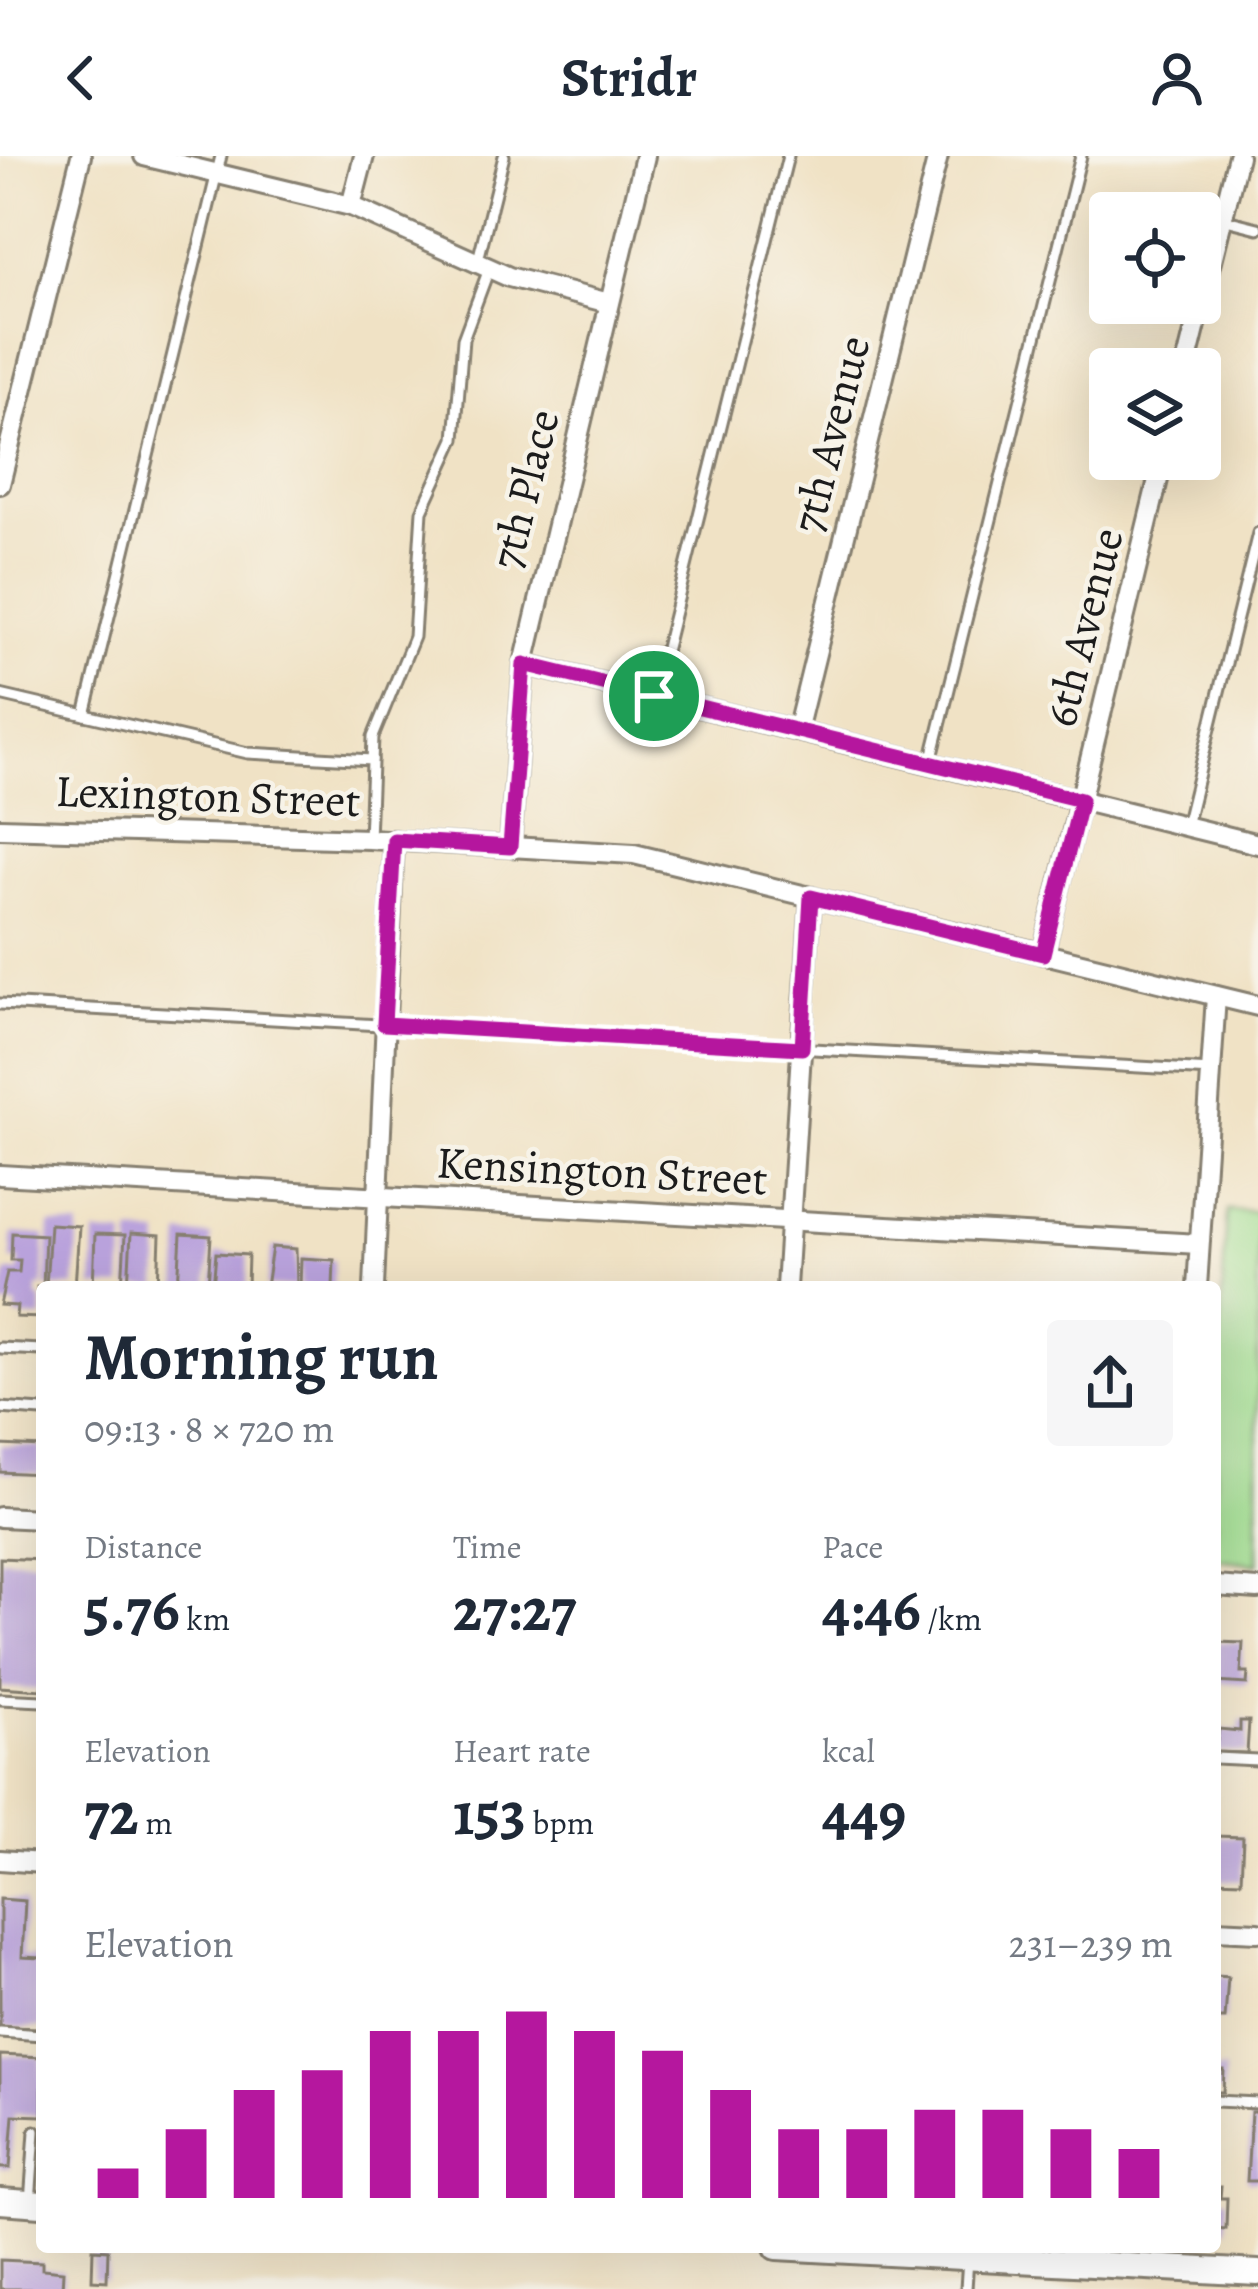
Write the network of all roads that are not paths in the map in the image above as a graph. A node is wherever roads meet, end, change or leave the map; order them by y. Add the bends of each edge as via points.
1 (81, 156) edge
2 (144, 156) edge
3 (364, 156) edge
4 (504, 156) edge
5 (645, 156) edge
6 (788, 156) edge
7 (938, 156) edge
8 (1081, 156) edge
9 (1238, 156) edge
10 (219, 165) edge
11 (351, 206) junction
12 (1221, 219) joint
13 (1258, 228) edge
14 (483, 266) junction
15 (609, 303) junction
16 (1158, 480) edge
17 (0, 484) edge
18 (1258, 533) edge
19 (524, 664) junction
20 (0, 695) edge
21 (654, 696) junction
22 (85, 715) junction
23 (797, 730) junction
24 (372, 760) junction
25 (931, 764) junction
26 (1081, 800) junction
27 (1186, 826) junction
28 (0, 828) edge
29 (369, 839) junction
30 (394, 840) junction
31 (1258, 844) edge
32 (510, 847) junction
33 (811, 897) junction
34 (1043, 954) junction
35 (1216, 996) junction
36 (0, 1004) edge
37 (1258, 1006) edge
38 (384, 1024) junction
39 (802, 1048) junction
40 (1212, 1071) junction
41 (0, 1174) edge
42 (379, 1196) junction
43 (789, 1219) junction
44 (1199, 1244) junction
45 (374, 1281) edge
46 (786, 1281) edge
47 (1197, 1281) edge
48 (0, 1348) edge
49 (36, 1350) edge
50 (0, 1408) edge
51 (36, 1411) edge
52 (0, 1517) edge
53 (36, 1519) edge
54 (1221, 1586) edge
55 (1258, 1589) edge
56 (0, 1699) edge
57 (36, 1701) edge
58 (1221, 1758) edge
59 (1258, 1760) edge
60 (0, 1860) edge
61 (36, 1863) edge
62 (1221, 1930) edge
63 (1258, 1932) edge
64 (0, 2032) edge
65 (36, 2035) edge
66 (1221, 2101) edge
67 (1258, 2103) edge
68 (35, 2131) dead end
69 (0, 2201) edge
70 (36, 2203) edge
71 (936, 2253) edge
72 (968, 2258) junction
73 (1142, 2258) edge
74 (1258, 2273) edge
75 (966, 2289) edge

1 - 17 street
2 - 10 street
3 - 11 street
4 - 14 lane
5 - 15 street, 7th Place
6 - 21 lane
7 - 23 street, 7th Avenue
8 - 25 lane
9 - 12 street
10 - 11 street
10 - 22 lane
11 - 14 street
12 - 13 lane
14 - 15 street
14 - 24 lane via 464,339 455,439 422,511 414,638 378,720
15 - 19 street, 7th Place
16 - 26 street, 6th Avenue
18 - 27 lane
19 - 21 street
19 - 32 street, 7th Place
20 - 22 lane
21 - 23 street
22 - 24 lane via 248,753
23 - 25 street
24 - 29 lane
25 - 26 street
26 - 27 street
26 - 34 street, 6th Avenue
27 - 31 street
28 - 29 street, Lexington Street
29 - 30 street, Lexington Street
30 - 32 street, Lexington Street
30 - 38 street
32 - 33 street, Lexington Street via 634,854
33 - 34 street, Lexington Street
33 - 39 street
34 - 35 street, Lexington Street
35 - 37 street, Lexington Street
35 - 40 street
36 - 38 lane
38 - 39 lane
38 - 42 street
39 - 40 lane
39 - 43 street
40 - 44 street
41 - 42 street, Kensington Street
42 - 43 street, Kensington Street
42 - 45 street
43 - 44 street, Kensington Street
43 - 46 street
44 - 47 street
48 - 49 lane
50 - 51 lane
52 - 53 street
54 - 55 street
56 - 57 lane
58 - 59 lane
60 - 61 street
62 - 63 street
64 - 65 lane
66 - 67 lane
68 - 70 lane
69 - 70 main road
71 - 72 main road
72 - 73 main road
72 - 75 lane
73 - 74 main road

